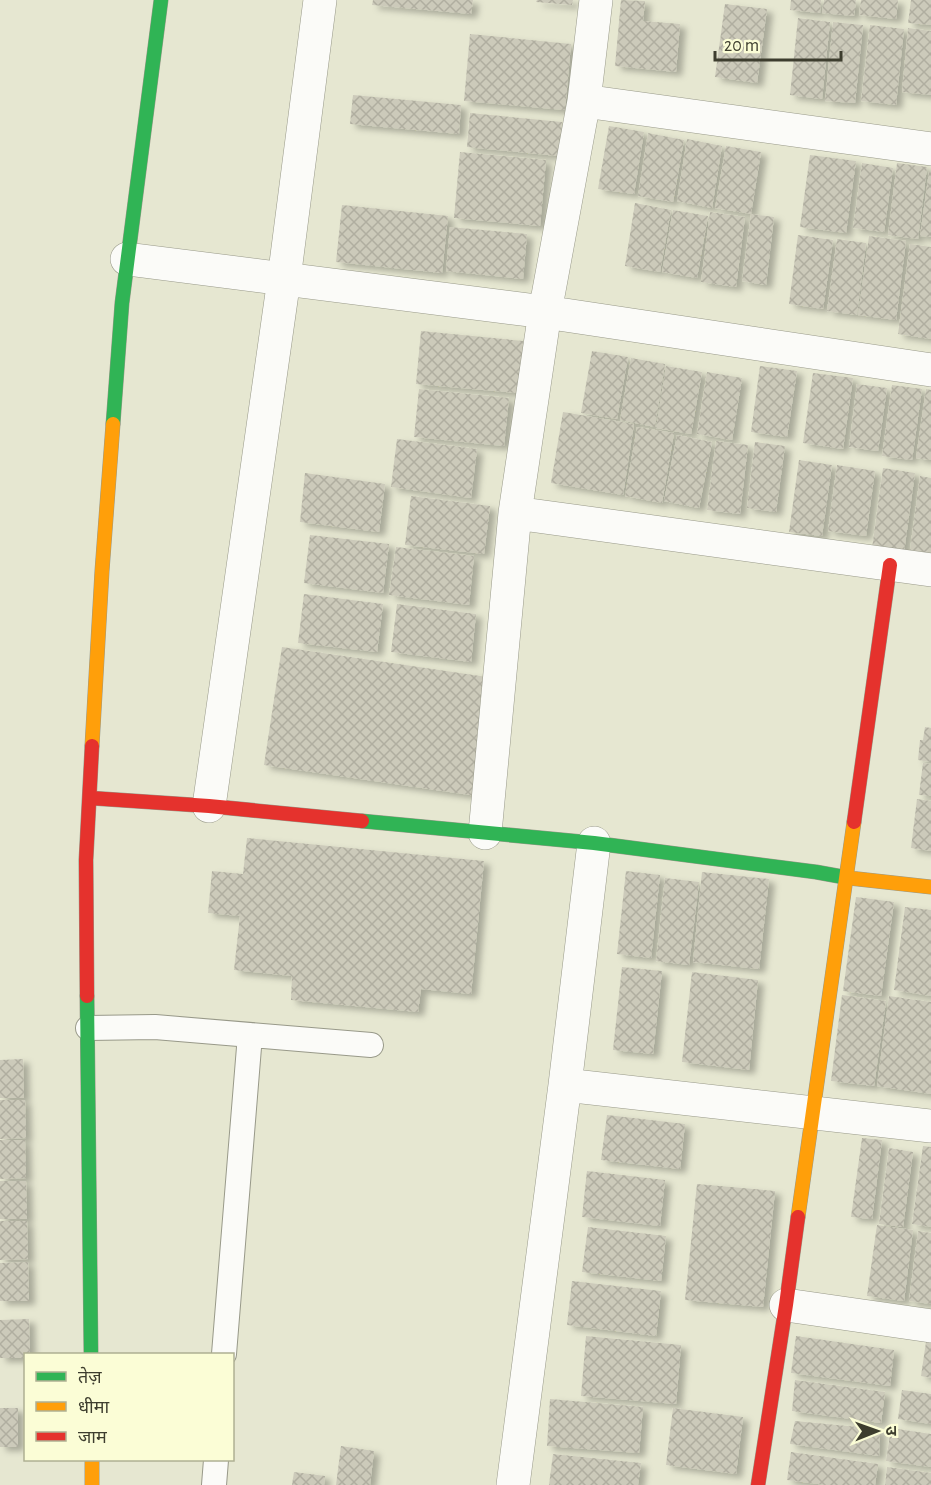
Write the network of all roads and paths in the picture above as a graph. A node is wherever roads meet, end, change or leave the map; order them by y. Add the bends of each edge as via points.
1 (161, 0) edge
2 (320, 0) edge
3 (596, 0) edge
4 (584, 101) junction
5 (931, 149) edge
6 (127, 260) junction
7 (284, 279) junction
8 (545, 312) junction
9 (931, 370) edge
10 (515, 513) junction
11 (890, 565) junction
12 (931, 570) edge
13 (90, 798) junction
14 (208, 806) junction
15 (485, 833) junction
16 (594, 843) junction
17 (846, 878) junction
18 (931, 887) edge
19 (88, 1028) junction
20 (250, 1035) junction
21 (371, 1045) dead end
22 (564, 1085) junction
23 (812, 1112) junction
24 (931, 1126) edge
25 (786, 1305) junction
26 (931, 1326) edge
27 (91, 1353) edge
28 (224, 1353) edge
29 (92, 1461) edge
30 (216, 1461) edge
31 (92, 1485) edge
32 (214, 1485) edge
33 (513, 1485) edge
34 (758, 1485) edge

1 - 6 street
2 - 7 street
3 - 4 street
4 - 5 street
4 - 8 street
6 - 7 street
6 - 13 street via 102,571
7 - 8 street
7 - 14 street
8 - 9 street
8 - 10 street
10 - 11 street
10 - 15 street
11 - 12 street
11 - 17 street
13 - 14 street
13 - 19 street via 86,860
14 - 15 street
15 - 16 street
16 - 17 street
16 - 22 street
17 - 18 street
17 - 23 street
19 - 20 lane via 155,1027
19 - 27 street
20 - 21 lane
20 - 28 lane
22 - 23 street
22 - 33 street
23 - 24 street
23 - 25 street
25 - 26 street
25 - 34 street
29 - 31 street
30 - 32 lane

